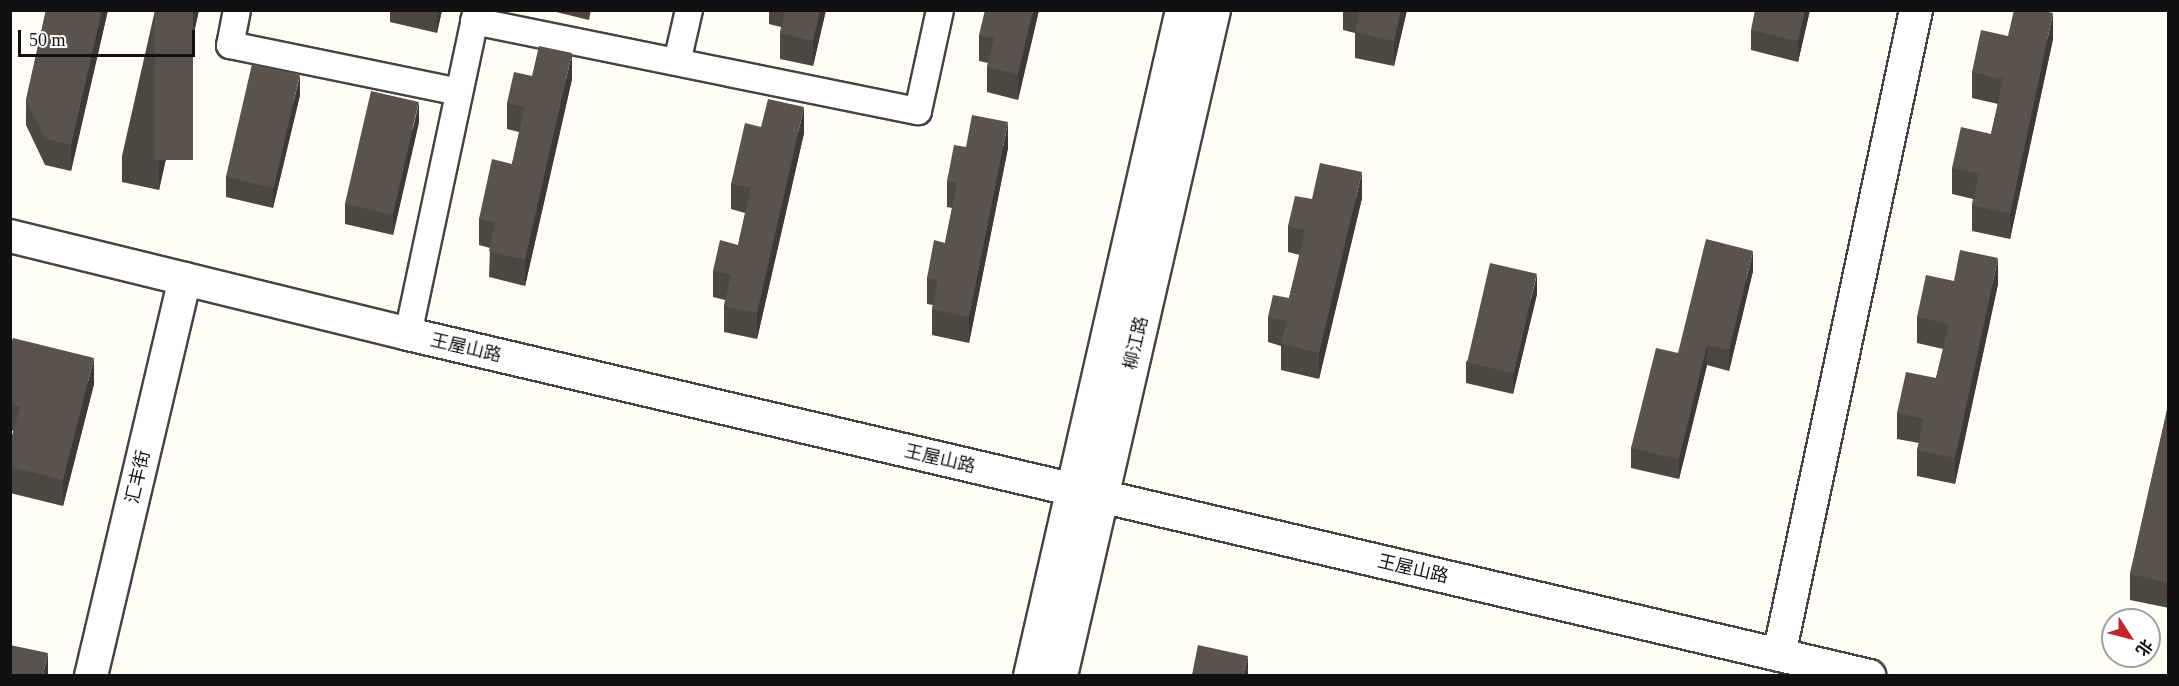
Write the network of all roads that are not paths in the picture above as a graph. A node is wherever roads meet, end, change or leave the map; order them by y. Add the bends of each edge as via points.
1 (237, 10) edge
2 (689, 10) edge
3 (940, 10) edge
4 (1182, 10) edge
5 (1214, 10) edge
6 (1916, 10) edge
7 (475, 16) edge
8 (677, 62) junction
9 (459, 92) junction
10 (10, 236) edge
11 (185, 279) junction
12 (408, 334) junction
13 (1085, 493) junction
14 (1779, 655) junction
15 (91, 675) edge
16 (1030, 675) edge
17 (1060, 675) edge
18 (1870, 675) edge

1 - 9 street via 230,45
2 - 8 street
3 - 8 street via 918,111
4 - 13 street, 柳江路
5 - 13 street, 柳江路
6 - 14 street
7 - 8 street
7 - 9 street
9 - 12 street
10 - 11 street, 王屋山路
11 - 12 street, 王屋山路
11 - 15 street, 汇丰街
12 - 13 street, 王屋山路
13 - 14 street, 王屋山路
13 - 16 street, 柳江路
13 - 17 street, 柳江路
14 - 18 street, 王屋山路

